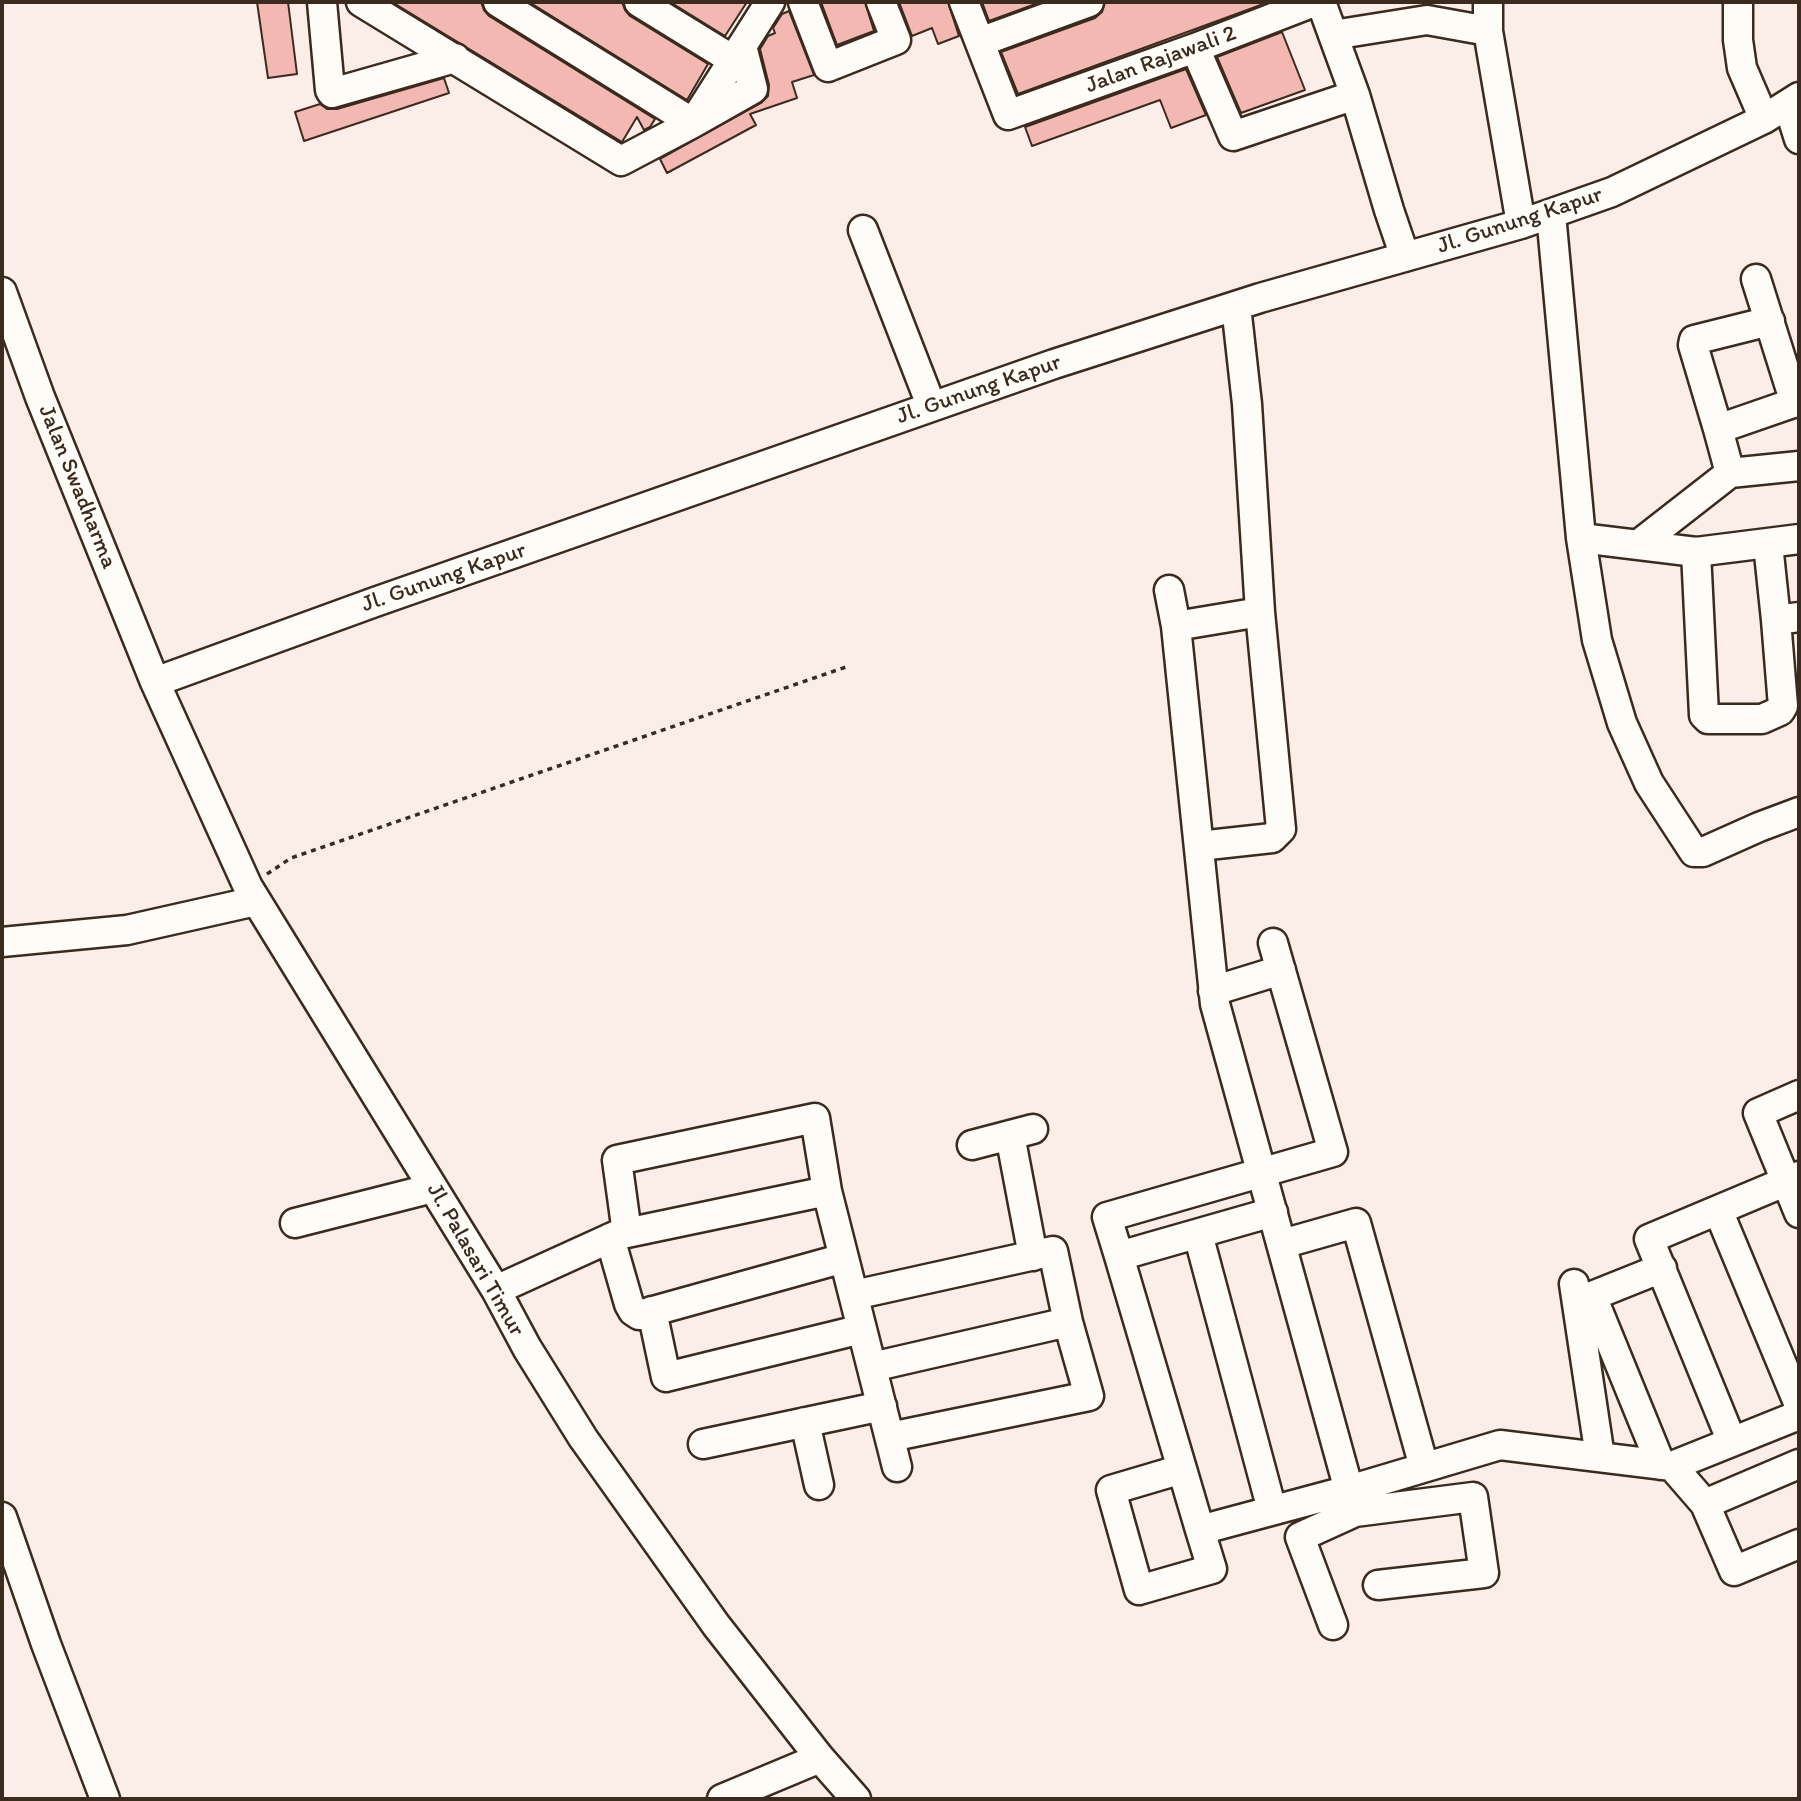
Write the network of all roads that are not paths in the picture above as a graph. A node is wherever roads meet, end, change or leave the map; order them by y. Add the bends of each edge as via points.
1 (322, 2) edge
2 (361, 2) edge
3 (498, 2) edge
4 (639, 2) edge
5 (770, 2) edge
6 (803, 2) edge
7 (881, 2) edge
8 (964, 2) edge
9 (1089, 2) edge
10 (1314, 2) edge
11 (1321, 2) edge
12 (1488, 2) edge
13 (1738, 2) edge
14 (1488, 31) junction
15 (1333, 35) junction
16 (980, 42) junction
17 (1195, 48) junction
18 (737, 53) junction
19 (455, 58) junction
20 (1355, 95) junction
21 (1793, 101) edge
22 (1764, 119) junction
23 (693, 123) junction
24 (1799, 139) edge
25 (1551, 214) junction
26 (1521, 224) junction
27 (863, 230) dead end
28 (1405, 257) junction
29 (1756, 279) dead end
30 (2, 292) edge
31 (1236, 306) junction
32 (1770, 321) junction
33 (1797, 402) edge
34 (932, 405) junction
35 (1718, 429) junction
36 (1799, 466) edge
37 (1730, 473) junction
38 (1581, 538) junction
39 (1799, 539) edge
40 (1639, 544) junction
41 (1768, 544) junction
42 (1696, 552) junction
43 (1169, 590) dead end
44 (1260, 612) junction
45 (1788, 619) edge
46 (1176, 626) junction
47 (155, 682) junction
48 (1799, 812) edge
49 (1199, 846) junction
50 (252, 894) junction
51 (2, 943) edge
52 (1273, 943) dead end
53 (1281, 970) junction
54 (1213, 991) junction
55 (1799, 1095) edge
56 (972, 1145) dead end
57 (1262, 1173) junction
58 (1793, 1179) edge
59 (433, 1188) junction
60 (827, 1191) junction
61 (1718, 1210) junction
62 (1273, 1212) junction
63 (1799, 1213) edge
64 (295, 1223) dead end
65 (1198, 1234) junction
66 (619, 1236) junction
67 (1282, 1244) junction
68 (1033, 1256) junction
69 (1119, 1256) junction
70 (844, 1258) junction
71 (1662, 1268) junction
72 (496, 1290) junction
73 (1581, 1294) junction
74 (854, 1295) junction
75 (652, 1311) junction
76 (1068, 1322) junction
77 (862, 1329) junction
78 (872, 1367) junction
79 (1799, 1405) edge
80 (882, 1406) junction
81 (1799, 1415) edge
82 (805, 1422) junction
83 (890, 1437) junction
84 (1732, 1442) junction
85 (703, 1444) dead end
86 (1600, 1457) junction
87 (1799, 1464) edge
88 (1667, 1465) junction
89 (897, 1467) dead end
90 (1424, 1467) junction
91 (1182, 1469) junction
92 (819, 1485) dead end
93 (1352, 1501) junction
94 (1705, 1504) junction
95 (1272, 1510) junction
96 (2, 1517) edge
97 (1200, 1530) junction
98 (1799, 1544) edge
99 (1378, 1585) dead end
100 (1333, 1625) dead end
101 (820, 1758) junction
102 (106, 1799) edge
103 (722, 1799) edge
104 (856, 1799) edge

1 - 19 street via 332,93
2 - 19 street
3 - 23 street
4 - 18 street
5 - 18 street
6 - 7 street via 828,67 896,40
8 - 16 street
9 - 16 street
10 - 17 street, Jalan Rajawali 2
11 - 15 street
12 - 14 street
13 - 22 street via 1742,68
14 - 15 street via 1427,20
14 - 26 street
15 - 20 street
16 - 17 street, Jalan Rajawali 2 via 1008,115
17 - 20 street via 1233,136
18 - 23 street via 753,89
19 - 23 street via 621,162
20 - 28 street
21 - 22 street, Jl. Gunung Kapur
21 - 24 street
22 - 25 street, Jl. Gunung Kapur via 1612,192
25 - 26 street, Jl. Gunung Kapur
25 - 38 street
26 - 28 street, Jl. Gunung Kapur
27 - 34 street
28 - 31 street, Jl. Gunung Kapur
29 - 32 street
30 - 47 street, Jalan Swadharma
31 - 34 street, Jl. Gunung Kapur
31 - 44 street
32 - 33 street
32 - 35 street via 1694,340
33 - 35 street
34 - 47 street, Jl. Gunung Kapur
35 - 37 street
36 - 37 street
37 - 40 street
38 - 40 street
38 - 48 street via 1597,640 1622,723 1648,783 1691,850 1703,852
39 - 41 street
40 - 42 street
41 - 42 street
41 - 45 street
42 - 45 street via 1706,718 1762,719 1780,711
43 - 46 street
44 - 46 street
44 - 49 street via 1281,829 1272,838
46 - 49 street
47 - 50 street, Jl. Palasari Timur
49 - 54 street
50 - 51 street via 127,930
50 - 59 street, Jl. Palasari Timur
52 - 53 street
53 - 54 street
53 - 57 street via 1333,1152
54 - 57 street
55 - 58 street via 1758,1113
56 - 68 street via 1022,1132
57 - 62 street
57 - 69 street via 1107,1217
58 - 61 street
58 - 63 street
59 - 64 street
59 - 72 street, Jl. Palasari Timur
60 - 66 street
60 - 66 street via 815,1118 775,1126 618,1160
60 - 70 street
61 - 71 street via 1649,1239
61 - 79 street
62 - 65 street
62 - 67 street
65 - 69 street
65 - 95 street
66 - 72 street
66 - 75 street via 633,1311 639,1315
67 - 90 street via 1356,1223
67 - 93 street
68 - 74 street
68 - 76 street via 1053,1251
69 - 91 street
70 - 74 street
70 - 75 street
71 - 73 street
71 - 84 street
72 - 101 street, Jl. Palasari Timur via 539,1370 590,1448 716,1626
73 - 86 street
73 - 88 street
74 - 77 street
75 - 77 street via 666,1377
76 - 78 street
76 - 83 street via 1089,1395
77 - 78 street
78 - 80 street
80 - 82 street
80 - 83 street
81 - 84 street
82 - 85 street
82 - 92 street
83 - 89 street
84 - 88 street
86 - 88 street
86 - 90 street via 1500,1444
87 - 94 street
88 - 94 street
90 - 93 street
91 - 97 street
91 - 97 street via 1111,1490 1139,1590 1212,1569
93 - 95 street
93 - 99 street via 1473,1497 1485,1573
93 - 100 street via 1300,1537
94 - 98 street via 1734,1572
95 - 97 street
96 - 102 street
101 - 103 street
101 - 104 street, Jl. Palasari Timur

